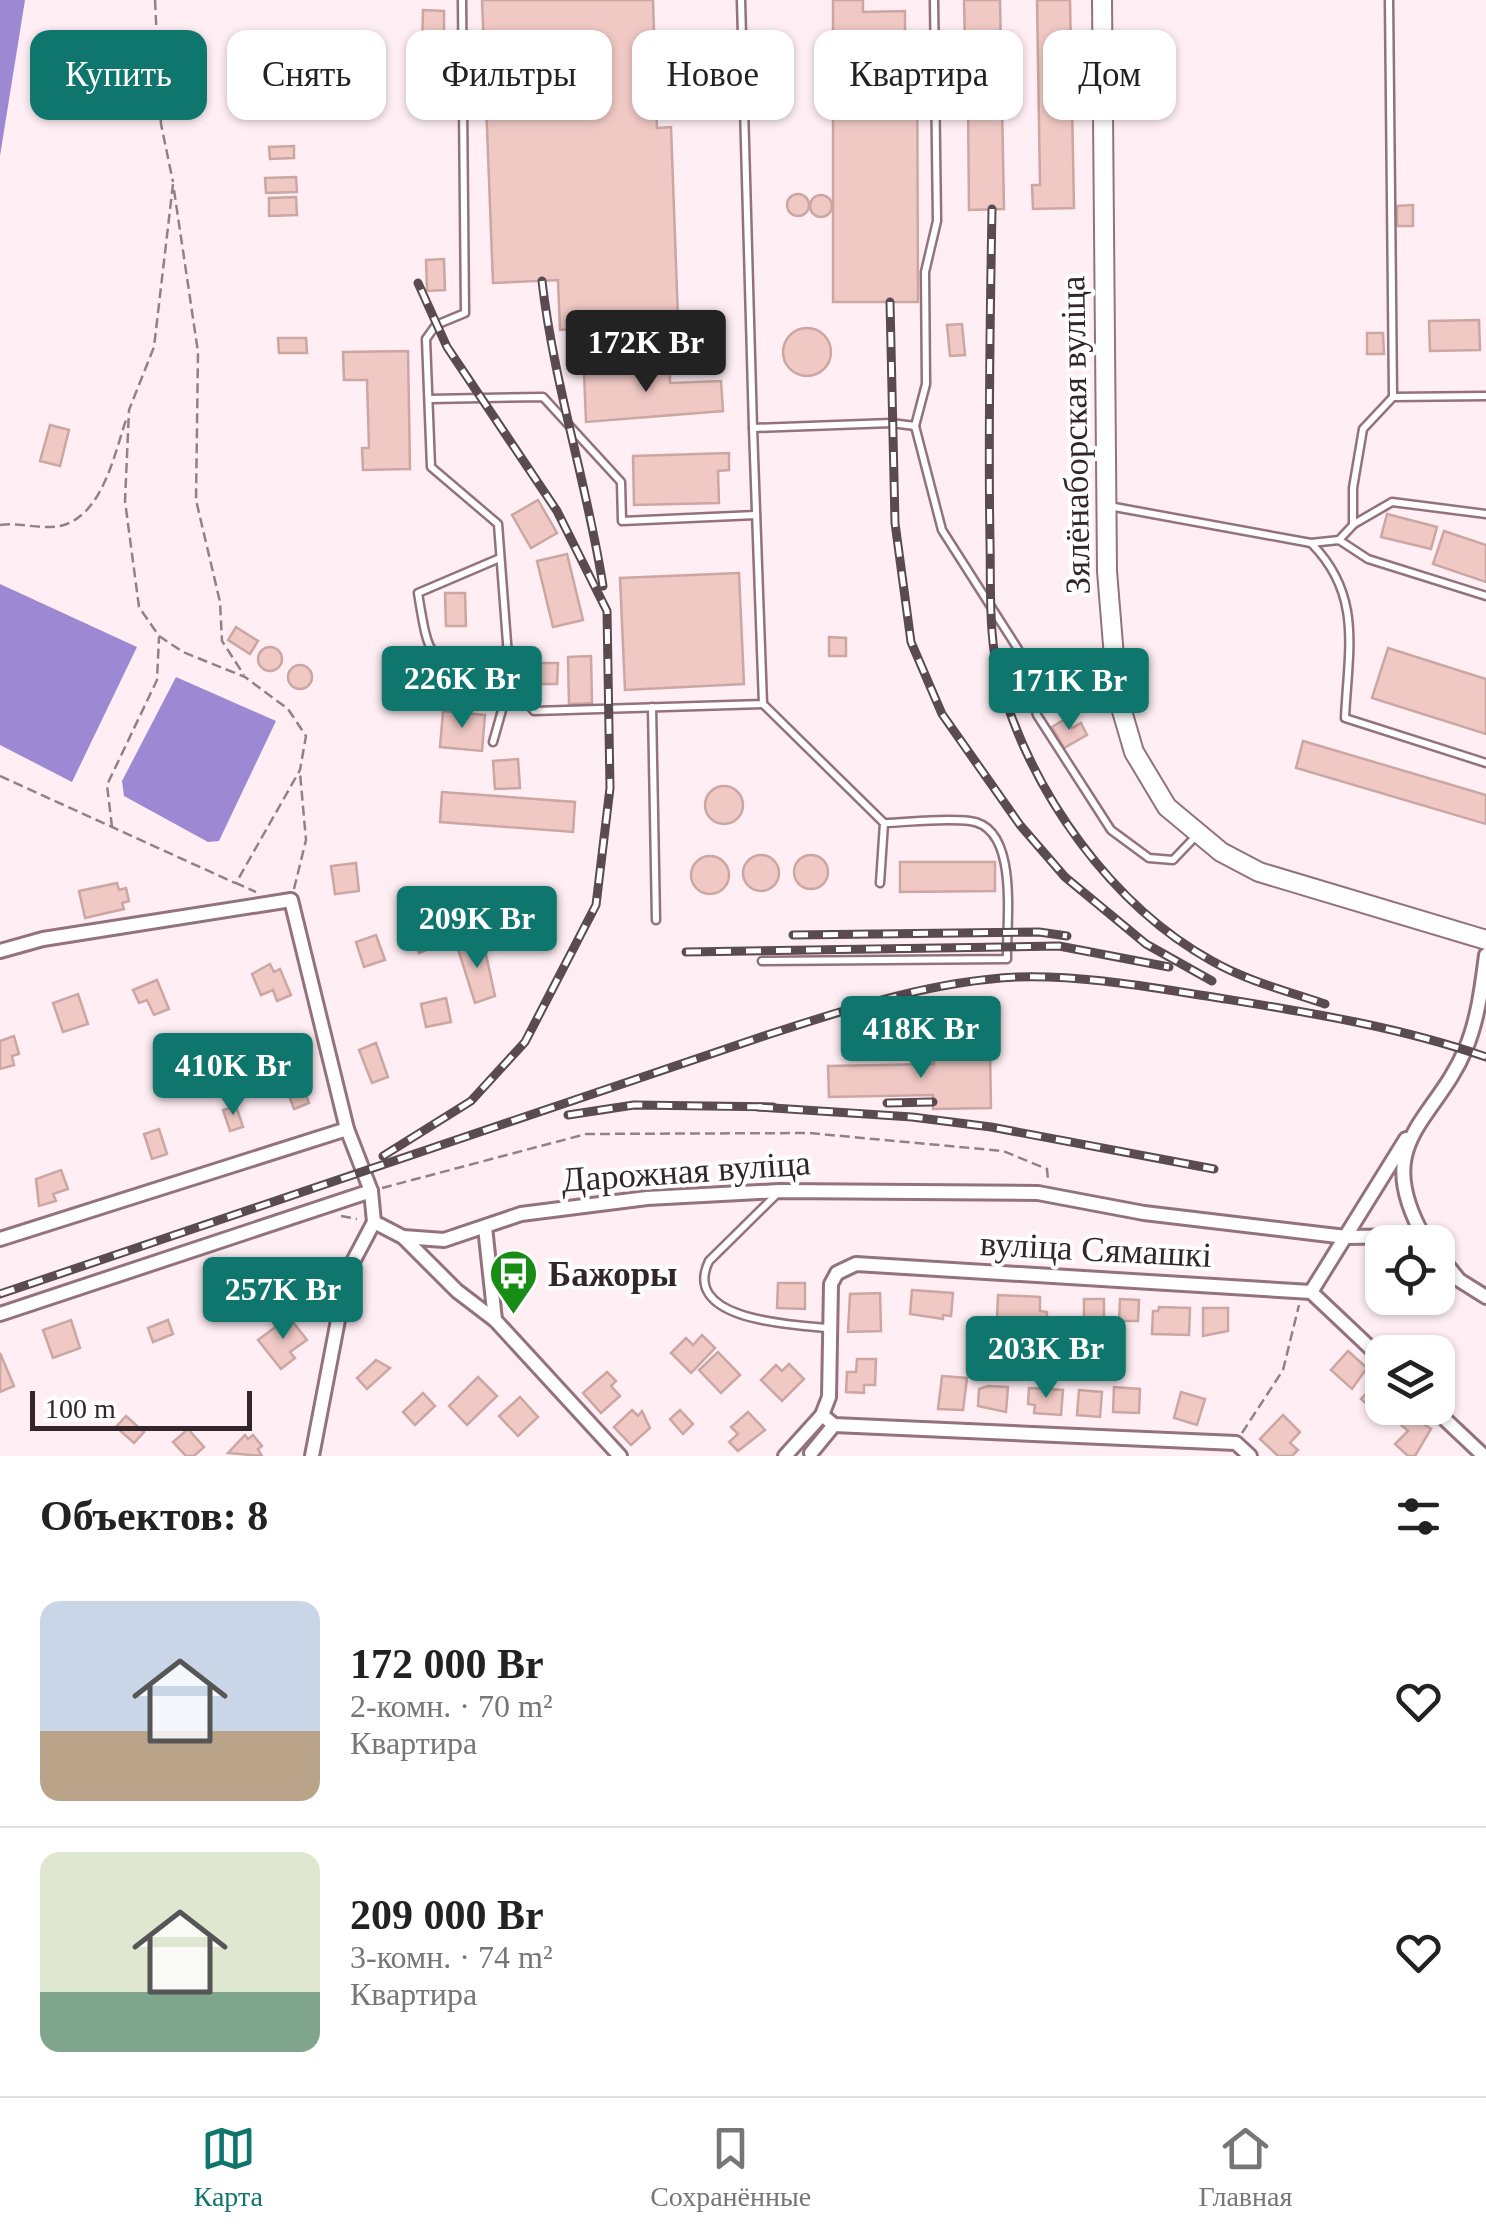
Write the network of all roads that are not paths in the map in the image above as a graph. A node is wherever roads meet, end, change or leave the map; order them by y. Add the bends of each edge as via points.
1 (462, 0) edge
2 (741, 0) edge
3 (934, 0) edge
4 (1102, 0) edge
5 (1390, 0) edge
6 (1486, 396) edge
7 (1394, 398) junction
8 (428, 399) junction
9 (915, 426) junction
10 (752, 428) junction
11 (1108, 506) junction
12 (1486, 514) edge
13 (756, 516) junction
14 (1353, 525) junction
15 (1340, 540) junction
16 (1311, 543) junction
17 (500, 558) junction
18 (1486, 596) edge
19 (508, 661) junction
20 (510, 682) junction
21 (763, 704) junction
22 (652, 707) junction
23 (494, 742) dead end
24 (1486, 764) edge
25 (884, 822) junction
26 (1196, 836) junction
27 (880, 883) dead end
28 (656, 920) dead end
29 (1486, 940) edge
30 (0, 951) edge
31 (1486, 956) edge
32 (762, 961) dead end
33 (348, 1129) junction
34 (1408, 1137) junction
35 (371, 1191) junction
36 (780, 1191) junction
37 (374, 1222) junction
38 (1420, 1225) edge
39 (485, 1227) junction
40 (403, 1237) junction
41 (1346, 1237) junction
42 (1365, 1237) edge
43 (0, 1239) edge
44 (1455, 1274) edge
45 (1312, 1292) junction
46 (1486, 1297) edge
47 (0, 1314) edge
48 (494, 1320) junction
49 (828, 1328) junction
50 (1365, 1343) edge
51 (822, 1415) junction
52 (834, 1425) junction
53 (1452, 1425) edge
54 (801, 1442) junction
55 (813, 1454) edge
56 (312, 1456) edge
57 (620, 1456) edge
58 (785, 1456) edge
59 (1250, 1456) edge
60 (1484, 1456) edge

1 - 8 lane via 465,313 436,325 426,339
2 - 10 lane
3 - 9 lane via 937,220 925,272 926,384
4 - 11 main road, Зялёнаборская вуліца
5 - 7 lane
6 - 7 lane
7 - 14 lane via 1363,429
8 - 13 lane via 543,397 622,482 622,521
8 - 17 lane via 431,467 498,524
9 - 10 lane
9 - 26 lane via 942,530 1018,649 1037,715 1111,830 1148,858 1173,860
10 - 13 lane
11 - 16 lane
11 - 26 main road, Зялёнаборская вуліца via 1111,633 1124,724 1166,807
12 - 14 lane via 1392,502
13 - 21 lane
14 - 15 lane
15 - 16 lane
15 - 18 lane via 1368,559
16 - 24 lane via 1331,564 1350,607 1345,718
17 - 19 lane
17 - 19 lane via 418,593 432,655
19 - 20 lane
20 - 22 lane via 534,711
20 - 23 lane
21 - 22 lane
21 - 25 lane
22 - 28 lane
25 - 27 lane
25 - 32 lane via 971,821 995,834 1006,868 1007,959
26 - 29 main road, Зялёнаборская вуліца via 1259,872
30 - 33 street via 286,901
31 - 34 street via 1465,1050
33 - 35 street
33 - 43 street
34 - 38 street via 1406,1190
34 - 41 street
35 - 37 street
35 - 47 street
36 - 39 street, Дарожная вуліца via 647,1198 521,1214
36 - 41 street, Дарожная вуліца via 1048,1194 1144,1214
36 - 49 lane via 709,1261 706,1288 751,1322
37 - 40 street, Дарожная вуліца
37 - 56 street via 348,1273
39 - 40 street, Дарожная вуліца via 444,1240
39 - 48 street
40 - 48 street
41 - 42 street, Дарожная вуліца
41 - 45 street
44 - 46 street
45 - 49 street, вуліца Сямашкі via 856,1264 831,1284
45 - 50 street
48 - 57 street
49 - 51 street, вуліца Сямашкі via 829,1396
51 - 52 street
51 - 54 street
52 - 55 street
52 - 59 street via 1236,1442
53 - 60 street
54 - 55 street
54 - 58 street

